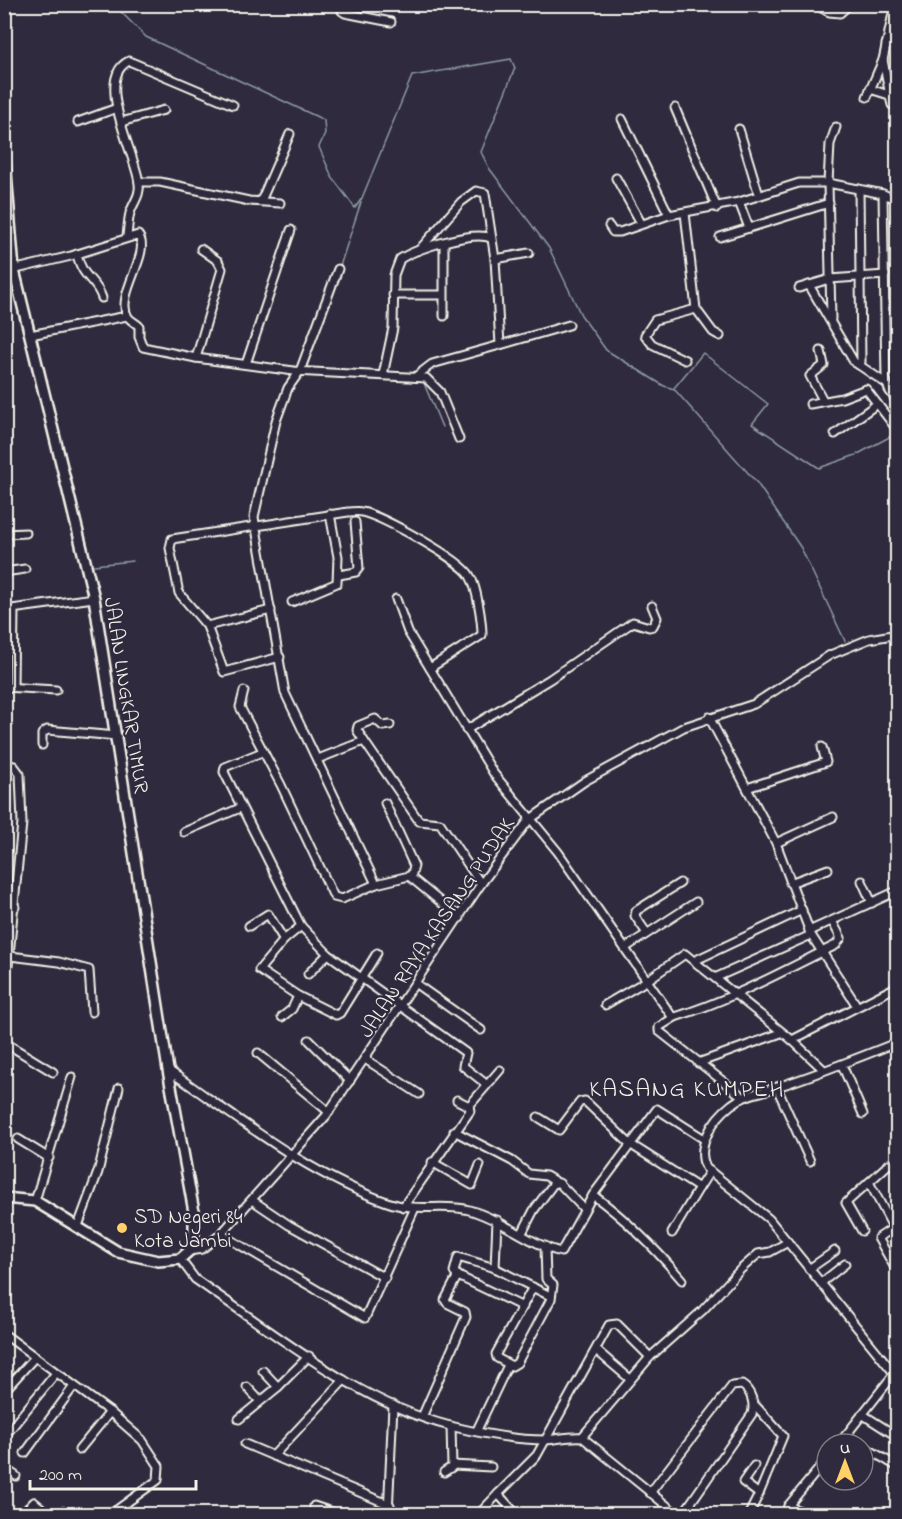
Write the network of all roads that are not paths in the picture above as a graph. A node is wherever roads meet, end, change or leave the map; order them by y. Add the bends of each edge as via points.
1 (344, 4) edge
2 (814, 4) edge
3 (850, 4) edge
4 (895, 4) edge
5 (391, 22) dead end
6 (886, 44) junction
7 (897, 47) edge
8 (883, 60) junction
9 (870, 89) junction
10 (889, 95) junction
11 (867, 97) dead end
12 (233, 105) dead end
13 (897, 106) edge
14 (117, 108) junction
15 (675, 108) dead end
16 (164, 110) dead end
17 (622, 120) dead end
18 (78, 122) dead end
19 (122, 122) junction
20 (836, 127) dead end
21 (739, 129) dead end
22 (290, 134) dead end
23 (4, 148) edge
24 (616, 178) dead end
25 (139, 182) junction
26 (828, 183) junction
27 (859, 189) junction
28 (883, 194) junction
29 (759, 195) junction
30 (897, 200) edge
31 (261, 201) junction
32 (739, 202) junction
33 (280, 203) dead end
34 (829, 203) junction
35 (717, 208) junction
36 (685, 213) junction
37 (669, 215) junction
38 (641, 223) junction
39 (609, 226) dead end
40 (749, 228) junction
41 (291, 230) dead end
42 (127, 236) junction
43 (720, 237) dead end
44 (491, 238) junction
45 (444, 243) junction
46 (201, 249) dead end
47 (418, 250) junction
48 (529, 253) dead end
49 (77, 254) junction
50 (495, 260) junction
51 (338, 268) dead end
52 (9, 271) edge
53 (885, 275) junction
54 (860, 276) junction
55 (830, 279) junction
56 (809, 285) junction
57 (800, 288) dead end
58 (393, 294) junction
59 (443, 295) junction
60 (102, 298) dead end
61 (696, 309) junction
62 (128, 316) junction
63 (444, 316) dead end
64 (831, 321) junction
65 (569, 325) dead end
66 (30, 335) junction
67 (720, 336) dead end
68 (500, 345) junction
69 (821, 351) dead end
70 (196, 358) junction
71 (686, 360) dead end
72 (246, 364) junction
73 (859, 365) junction
74 (300, 371) junction
75 (383, 375) junction
76 (415, 377) junction
77 (887, 384) junction
78 (894, 394) edge
79 (823, 400) junction
80 (897, 403) edge
81 (810, 404) dead end
82 (877, 404) junction
83 (897, 429) edge
84 (835, 434) dead end
85 (459, 439) dead end
86 (330, 514) junction
87 (355, 522) dead end
88 (255, 524) junction
89 (26, 533) dead end
90 (4, 534) edge
91 (25, 569) dead end
92 (4, 572) edge
93 (339, 575) junction
94 (94, 598) junction
95 (396, 599) dead end
96 (292, 602) dead end
97 (652, 606) dead end
98 (4, 610) edge
99 (14, 610) junction
100 (271, 610) junction
101 (207, 626) junction
102 (897, 634) edge
103 (280, 657) junction
104 (429, 668) junction
105 (4, 687) edge
106 (13, 687) junction
107 (56, 690) dead end
108 (244, 691) dead end
109 (709, 717) junction
110 (390, 725) dead end
111 (466, 730) junction
112 (117, 736) junction
113 (364, 741) junction
114 (42, 745) dead end
115 (822, 747) dead end
116 (262, 752) junction
117 (318, 759) junction
118 (4, 764) edge
119 (747, 788) junction
120 (385, 803) dead end
121 (240, 808) junction
122 (832, 818) dead end
123 (529, 820) junction
124 (184, 832) dead end
125 (776, 843) junction
126 (828, 868) dead end
127 (411, 877) junction
128 (862, 881) dead end
129 (680, 883) dead end
130 (790, 883) junction
131 (376, 884) junction
132 (481, 884) junction
133 (897, 891) edge
134 (696, 902) dead end
135 (872, 903) junction
136 (4, 905) edge
137 (15, 907) junction
138 (802, 910) junction
139 (460, 918) junction
140 (832, 921) junction
141 (249, 926) dead end
142 (301, 926) junction
143 (646, 932) junction
144 (810, 933) junction
145 (284, 940) junction
146 (625, 948) junction
147 (8, 951) edge
148 (822, 952) junction
149 (377, 953) dead end
150 (328, 954) junction
151 (696, 960) junction
152 (308, 974) dead end
153 (7, 977) edge
154 (717, 977) junction
155 (360, 978) junction
156 (646, 981) junction
157 (416, 984) junction
158 (897, 986) edge
159 (735, 995) junction
160 (298, 996) junction
161 (604, 1005) dead end
162 (4, 1006) edge
163 (857, 1006) junction
164 (400, 1007) junction
165 (92, 1012) dead end
166 (282, 1017) dead end
167 (675, 1017) junction
168 (481, 1030) dead end
169 (781, 1033) junction
170 (309, 1040) dead end
171 (792, 1040) junction
172 (4, 1042) edge
173 (897, 1042) edge
174 (258, 1053) dead end
175 (365, 1059) junction
176 (698, 1063) junction
177 (842, 1065) junction
178 (168, 1070) junction
179 (500, 1070) dead end
180 (824, 1070) junction
181 (53, 1072) dead end
182 (72, 1077) dead end
183 (350, 1081) junction
184 (486, 1084) junction
185 (119, 1088) dead end
186 (777, 1088) junction
187 (419, 1094) dead end
188 (743, 1097) junction
189 (457, 1100) dead end
190 (468, 1106) junction
191 (328, 1112) junction
192 (863, 1114) dead end
193 (538, 1117) dead end
194 (454, 1131) junction
195 (18, 1139) dead end
196 (704, 1139) junction
197 (630, 1144) junction
198 (293, 1155) junction
199 (49, 1158) junction
200 (810, 1161) dead end
201 (432, 1162) junction
202 (480, 1165) dead end
203 (710, 1171) junction
204 (897, 1171) edge
205 (556, 1182) junction
206 (869, 1182) junction
207 (699, 1188) junction
208 (594, 1195) junction
209 (4, 1198) edge
210 (252, 1200) junction
211 (35, 1201) junction
212 (403, 1207) junction
213 (584, 1209) junction
214 (414, 1210) junction
215 (497, 1220) junction
216 (78, 1226) junction
217 (895, 1226) edge
218 (862, 1231) dead end
219 (522, 1233) junction
220 (672, 1233) dead end
221 (221, 1234) junction
222 (788, 1242) junction
223 (545, 1246) junction
224 (189, 1251) junction
225 (835, 1251) dead end
226 (180, 1259) junction
227 (895, 1261) edge
228 (845, 1264) dead end
229 (495, 1268) junction
230 (809, 1269) junction
231 (897, 1273) edge
232 (458, 1275) junction
233 (385, 1278) junction
234 (682, 1280) dead end
235 (821, 1283) junction
236 (533, 1287) junction
237 (550, 1296) junction
238 (522, 1307) junction
239 (4, 1334) edge
240 (596, 1350) junction
241 (309, 1356) junction
242 (35, 1357) junction
243 (650, 1357) junction
244 (508, 1365) junction
245 (263, 1371) dead end
246 (896, 1371) edge
247 (56, 1373) junction
248 (630, 1379) junction
249 (344, 1380) junction
250 (74, 1386) junction
251 (247, 1387) dead end
252 (278, 1387) junction
253 (4, 1391) edge
254 (260, 1401) junction
255 (754, 1404) junction
256 (393, 1405) junction
257 (110, 1412) junction
258 (862, 1414) junction
259 (422, 1416) junction
260 (239, 1419) dead end
261 (451, 1426) junction
262 (477, 1430) junction
263 (848, 1432) edge
264 (4, 1437) edge
265 (582, 1437) junction
266 (897, 1437) edge
267 (545, 1440) junction
268 (245, 1444) dead end
269 (80, 1450) dead end
270 (25, 1453) dead end
271 (875, 1453) edge
272 (273, 1456) junction
273 (452, 1465) junction
274 (754, 1466) dead end
275 (491, 1467) dead end
276 (897, 1467) edge
277 (4, 1468) edge
278 (444, 1472) dead end
279 (815, 1473) edge
280 (16, 1476) dead end
281 (650, 1493) junction
282 (498, 1494) junction
283 (759, 1494) junction
284 (314, 1506) dead end
285 (788, 1506) junction
286 (390, 1512) edge
287 (22, 1515) edge
288 (49, 1515) edge
289 (111, 1515) edge
290 (338, 1515) edge
291 (479, 1515) edge
292 (516, 1515) edge
293 (676, 1515) edge
294 (683, 1515) edge
295 (749, 1515) edge
296 (786, 1515) edge
297 (808, 1515) edge

1 - 5 street via 345,13
2 - 3 street via 840,13
4 - 6 street
6 - 7 street
6 - 8 street
8 - 9 street
8 - 10 street
9 - 10 street
9 - 11 street
10 - 13 street via 892,105
12 - 14 street via 129,61 114,87
14 - 18 street
14 - 19 street
15 - 35 street
16 - 19 street
17 - 37 street
19 - 25 street
20 - 26 street
21 - 29 street
22 - 31 street
23 - 52 highway, JALAN LINGKAR TIMUR
24 - 38 street
25 - 31 street via 160,182
25 - 42 street
26 - 27 street
26 - 29 street via 799,183
26 - 34 street
27 - 28 street
27 - 54 street
28 - 30 street
28 - 53 street
29 - 32 street
31 - 33 street
32 - 35 street
32 - 40 street
34 - 40 street
34 - 55 street
35 - 36 street
36 - 37 street
36 - 61 street
37 - 38 street
38 - 39 street via 620,232 613,232
40 - 43 street
41 - 72 street
42 - 49 street
42 - 62 street via 138,235 142,242 128,292
44 - 45 street
44 - 47 street via 485,193 479,190 461,202
44 - 50 street
45 - 47 street
45 - 59 street
46 - 70 street via 218,261 222,269
47 - 58 street via 396,265
48 - 50 street
49 - 52 street
49 - 60 street via 86,277 99,288
50 - 68 street
51 - 74 street
52 - 66 highway, JALAN LINGKAR TIMUR
53 - 54 street
53 - 77 street
54 - 55 street
54 - 73 street
55 - 56 street
55 - 64 street
56 - 57 street
56 - 64 street
58 - 59 street
58 - 75 street via 393,328
59 - 63 street
61 - 67 street via 715,335
61 - 71 street via 655,320 645,332 652,344
62 - 66 street
62 - 70 street via 139,326 143,347
64 - 73 street
65 - 68 street
66 - 94 highway, JALAN LINGKAR TIMUR
68 - 76 street via 432,364
69 - 79 street via 824,365 810,376
70 - 72 street
72 - 74 street
73 - 77 street
74 - 75 street
74 - 88 street via 288,388 276,421 255,504
75 - 76 street
76 - 85 street via 426,378 440,392
77 - 78 street
78 - 80 street
79 - 81 street
79 - 82 street via 866,389
82 - 83 street
82 - 84 street
86 - 88 street
86 - 93 street
86 - 104 street via 361,512 381,518 465,568 471,576 482,635
87 - 93 street via 359,570
88 - 100 street
88 - 101 street via 172,539 170,548 179,593
89 - 90 street
91 - 92 street
93 - 96 street via 337,584
94 - 99 street
94 - 112 highway, JALAN LINGKAR TIMUR
95 - 104 street via 408,632
97 - 111 street via 657,618 653,626 633,622
98 - 99 street
99 - 106 street
100 - 101 street
100 - 103 street
101 - 103 street via 224,672
102 - 109 street, JALAN RAYA KASANG PUDAK via 869,639 830,655 754,704
103 - 117 street via 285,693
104 - 111 street
105 - 106 street
106 - 107 street
108 - 116 street via 240,707
109 - 119 street
109 - 123 street, JALAN RAYA KASANG PUDAK via 585,781
110 - 113 street via 383,726 375,718 358,726
111 - 123 street
112 - 114 street via 47,730 42,734
112 - 178 highway, JALAN LINGKAR TIMUR
113 - 117 street
113 - 132 street via 419,821 440,823
115 - 119 street via 826,762
116 - 121 street via 224,769
116 - 131 street via 334,897 342,899
117 - 131 street
118 - 137 street via 18,770 22,783
119 - 125 street
120 - 127 street via 414,866
121 - 124 street
121 - 142 street
122 - 125 street
123 - 132 street, JALAN RAYA KASANG PUDAK
123 - 146 street via 558,852
125 - 130 street
126 - 130 street
127 - 131 street
127 - 139 street
128 - 135 street
129 - 143 street via 636,911 635,916
130 - 138 street
132 - 139 street, JALAN RAYA KASANG PUDAK
133 - 135 street
134 - 143 street
135 - 140 street
136 - 137 street
137 - 147 street
138 - 144 street
138 - 151 street
139 - 157 street, JALAN RAYA KASANG PUDAK
140 - 144 street
140 - 148 street via 840,942
141 - 145 street via 268,915
142 - 145 street
142 - 150 street
143 - 146 street
144 - 148 street
144 - 154 street
145 - 160 street via 259,970
146 - 156 street
147 - 153 street
147 - 165 street via 89,970
148 - 159 street
148 - 163 street
149 - 155 street
150 - 152 street
150 - 155 street
151 - 154 street
151 - 156 street via 682,955
153 - 162 street
154 - 159 street
155 - 160 street via 338,1016
155 - 164 street
156 - 161 street
156 - 167 street
157 - 164 street, JALAN RAYA KASANG PUDAK
157 - 168 street
158 - 163 street
159 - 167 street
159 - 169 street
160 - 166 street via 292,1009
163 - 171 street
164 - 175 street, JALAN RAYA KASANG PUDAK
164 - 184 street via 466,1053 463,1066
167 - 176 street via 659,1027 658,1032
169 - 171 street
169 - 176 street
170 - 183 street
171 - 180 street
172 - 181 street
173 - 177 street
174 - 191 street
175 - 183 street, JALAN RAYA KASANG PUDAK
175 - 187 street
176 - 188 street
177 - 180 street
177 - 192 street
178 - 198 street
178 - 224 highway, JALAN LINGKAR TIMUR via 196,1228
179 - 184 street
180 - 186 street
182 - 199 street
183 - 191 street, JALAN RAYA KASANG PUDAK
184 - 190 street
185 - 216 street via 95,1184
186 - 188 street
186 - 200 street
188 - 196 street via 728,1107
189 - 190 street
190 - 194 street via 470,1111
191 - 198 street, JALAN RAYA KASANG PUDAK
193 - 197 street via 559,1130 580,1102 585,1101
194 - 201 street
194 - 205 street via 529,1174
195 - 199 street
196 - 197 street via 657,1109
196 - 203 street via 704,1163
197 - 207 street
197 - 208 street
198 - 210 street, JALAN RAYA KASANG PUDAK
198 - 212 street via 358,1191
199 - 211 street
201 - 202 street via 472,1185
201 - 212 street
203 - 207 street
203 - 222 street via 762,1212
204 - 206 street via 894,1164 889,1164
205 - 213 street
205 - 219 street
206 - 217 street
206 - 218 street via 846,1203
207 - 220 street
208 - 213 street
208 - 234 street via 660,1253
209 - 211 highway
210 - 221 street, JALAN RAYA KASANG PUDAK
210 - 233 street
211 - 216 highway
212 - 214 street
213 - 223 street via 563,1250
214 - 215 street via 467,1210
214 - 233 street
215 - 219 street
215 - 229 street
216 - 226 highway via 118,1252 158,1261
217 - 227 street via 878,1238
219 - 223 street
221 - 224 street, JALAN RAYA KASANG PUDAK via 202,1249
221 - 233 street via 363,1318
222 - 230 street
222 - 243 street via 754,1257
223 - 237 street via 546,1279 553,1286
224 - 226 highway
225 - 230 street
226 - 241 street via 195,1279
227 - 231 street
228 - 235 street
229 - 232 street via 459,1256 454,1272
229 - 236 street
230 - 235 street
232 - 238 street
232 - 259 street via 445,1300 465,1312 466,1317
235 - 246 street
236 - 237 street
236 - 238 street
237 - 244 street via 517,1363
238 - 244 street via 496,1354
239 - 242 street
240 - 243 street via 609,1325 615,1323
240 - 248 street
240 - 267 street
241 - 249 street
241 - 252 street
242 - 247 street
242 - 253 street
243 - 248 street
244 - 262 street
245 - 252 street
246 - 258 street
247 - 250 street
247 - 264 street
248 - 265 street
249 - 256 street
249 - 272 street
250 - 257 street
250 - 270 street
251 - 254 street
252 - 254 street
254 - 260 street
255 - 281 street via 746,1388 732,1386
255 - 283 street via 783,1436
255 - 294 street via 752,1414
256 - 259 street
256 - 286 street
257 - 269 street
257 - 289 street via 148,1447 160,1472 155,1483
258 - 263 street
258 - 266 street
259 - 261 street
261 - 262 street
261 - 273 street
262 - 267 street
265 - 267 street
265 - 281 street
267 - 282 street via 537,1455
268 - 272 street
271 - 276 street
272 - 286 street
273 - 275 street
273 - 278 street
274 - 283 street via 743,1484
277 - 280 street
279 - 285 street
281 - 293 street
282 - 291 street
282 - 292 street
283 - 295 street
284 - 290 street
285 - 296 street
285 - 297 street
287 - 288 street via 34,1502

